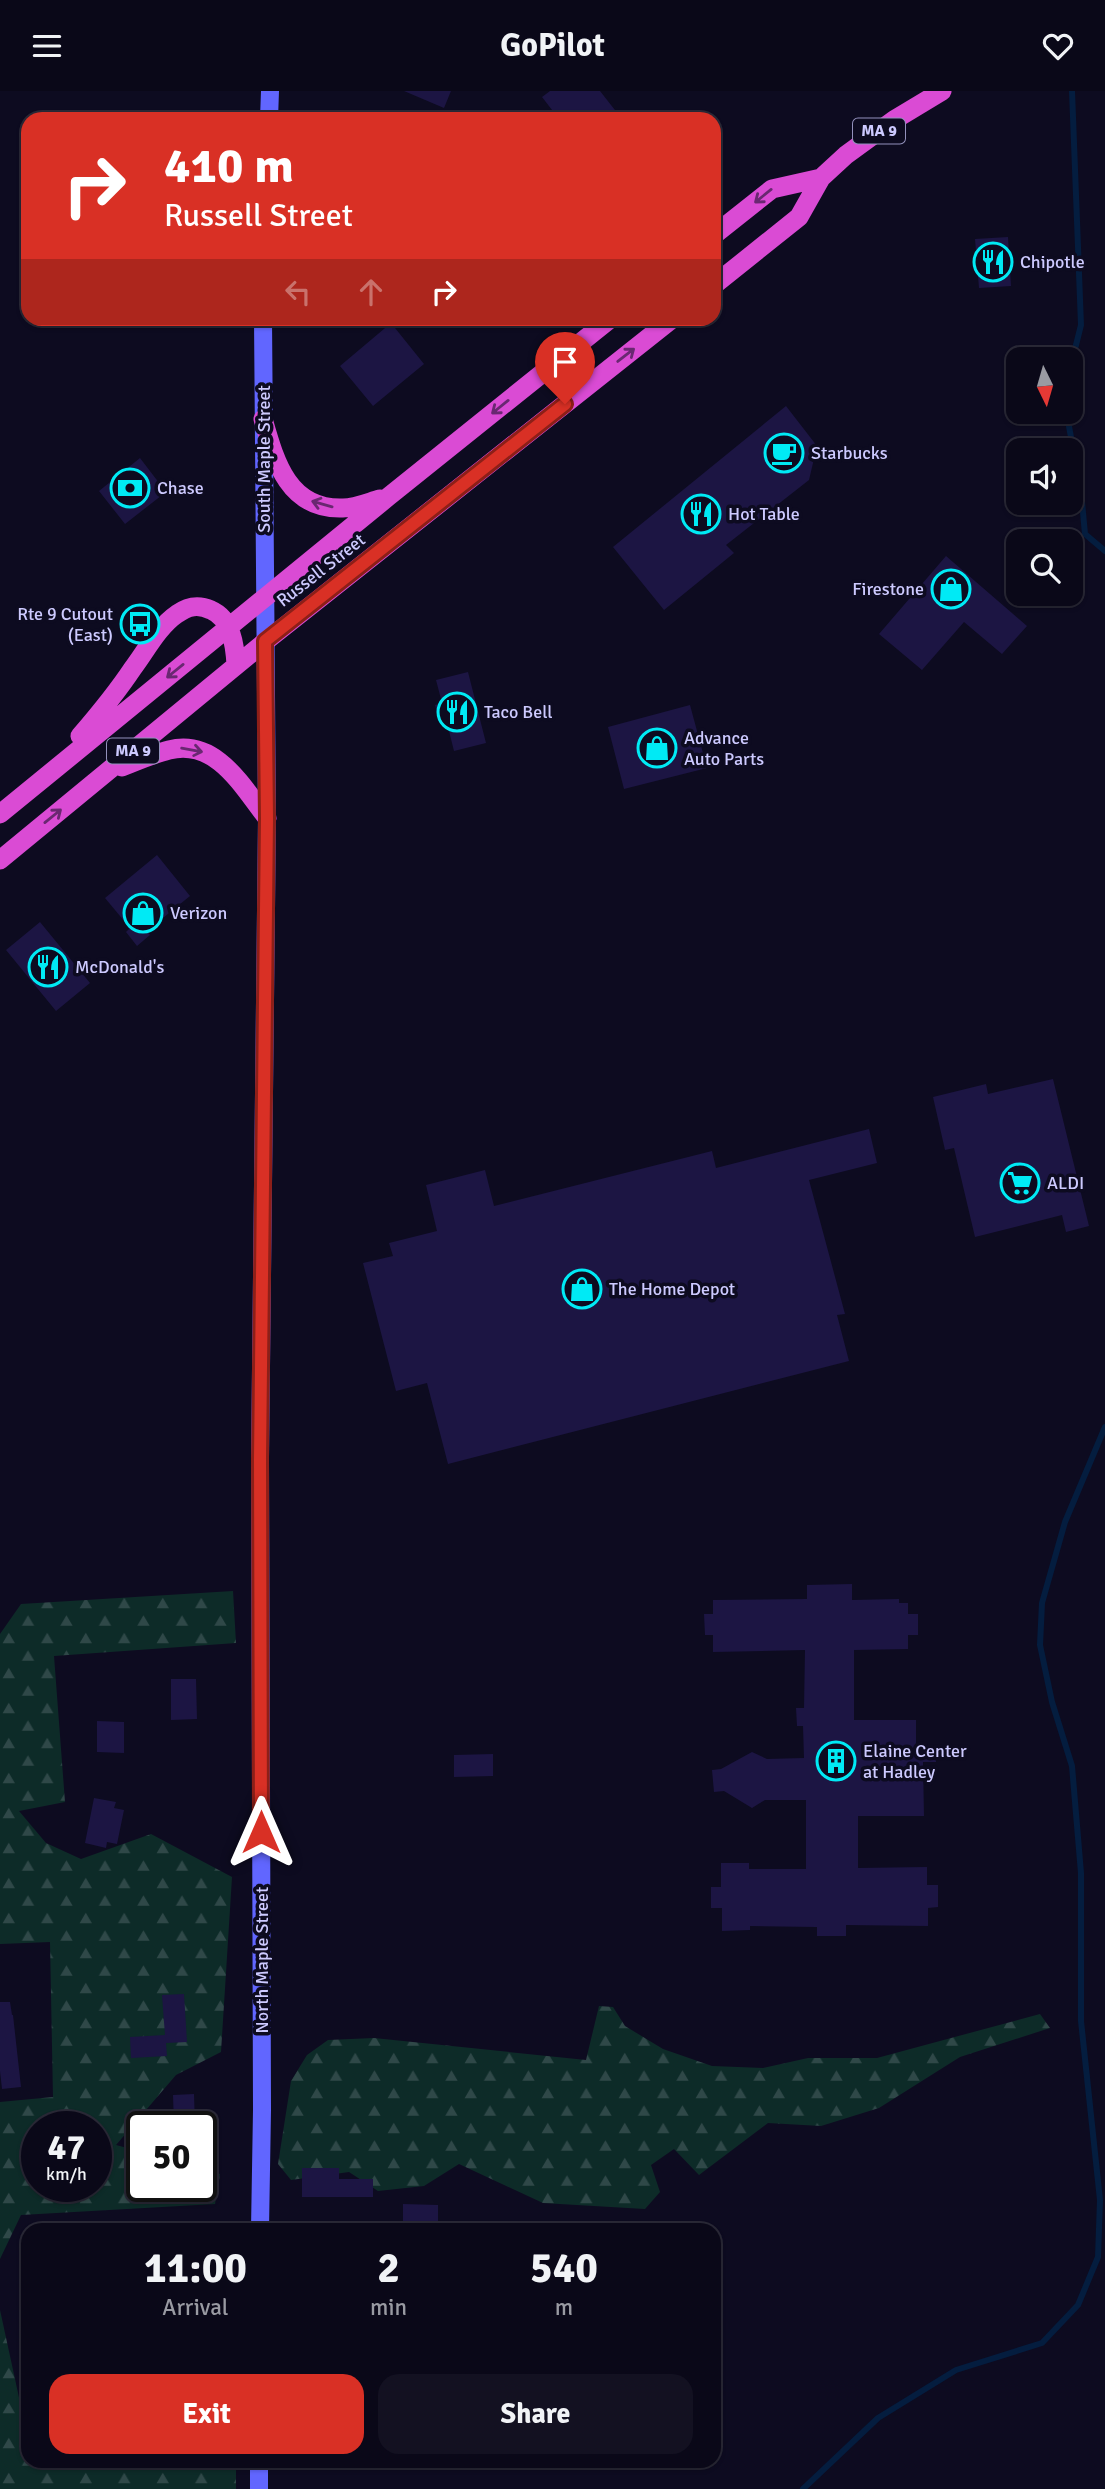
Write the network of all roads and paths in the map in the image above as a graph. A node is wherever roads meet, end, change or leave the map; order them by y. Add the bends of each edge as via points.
1 (270, 91) edge
2 (942, 91) edge
3 (269, 112) edge
4 (821, 178) junction
5 (721, 229) edge
6 (721, 279) edge
7 (263, 326) edge
8 (601, 326) edge
9 (663, 326) edge
10 (263, 419) junction
11 (388, 497) junction
12 (265, 599) junction
13 (229, 628) junction
14 (265, 641) junction
15 (236, 666) junction
16 (104, 774) junction
17 (46, 776) junction
18 (0, 814) edge
19 (267, 818) junction
20 (0, 860) edge
21 (260, 2223) edge
22 (259, 2468) edge
23 (259, 2489) edge

1 - 3 main road
2 - 4 highway, MA 9 via 894,120
4 -> 5 highway, MA 9 via 772,189
4 - 6 highway, MA 9 via 799,217
7 - 10 main road, South Maple Street
8 -> 11 highway, Russell Street / MA 9
14 -> 9 highway, Russell Street / MA 9
11 -> 10 highway via 345,509 306,499 289,484 275,461
10 - 12 main road, South Maple Street
11 - 12 highway, Russell Street / MA 9
12 - 13 highway, Russell Street / MA 9
12 - 14 main road, North Maple Street
13 - 15 highway
13 -> 17 highway, Russell Street / MA 9
13 - 17 highway via 216,612 200,605 175,615 105,708
14 - 15 highway, Russell Street / MA 9
14 - 19 main road, North Maple Street
15 - 16 highway, Russell Street / MA 9
16 -> 19 highway via 167,750 199,750 222,763
20 -> 16 highway, Russell Street / MA 9
17 - 18 highway, Russell Street / MA 9
19 - 21 main road, North Maple Street via 260,1459
22 - 23 main road

